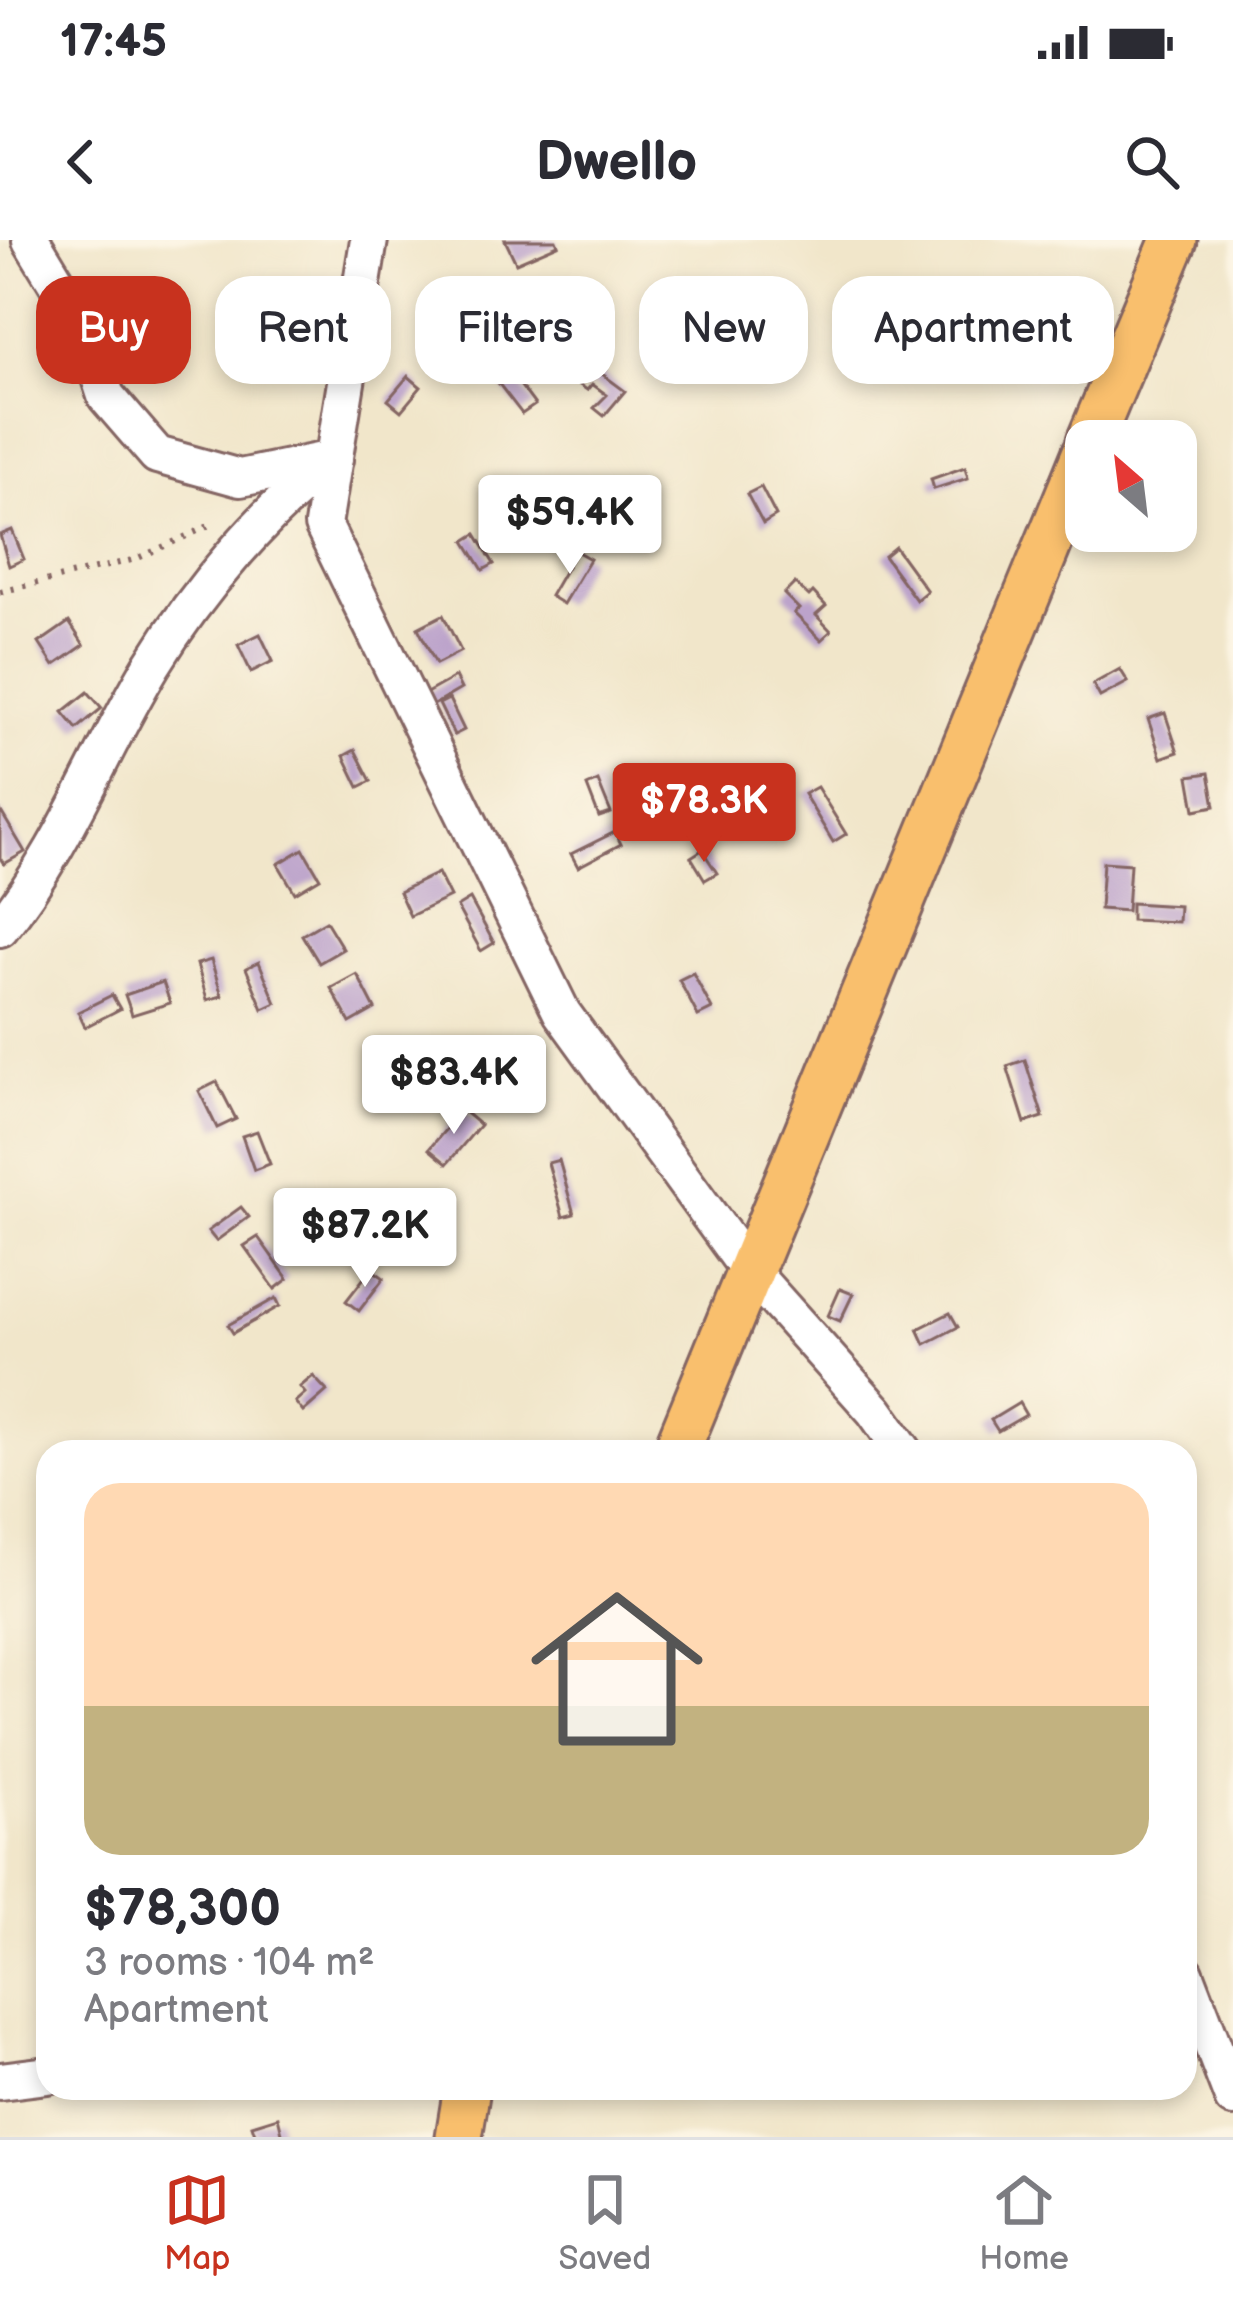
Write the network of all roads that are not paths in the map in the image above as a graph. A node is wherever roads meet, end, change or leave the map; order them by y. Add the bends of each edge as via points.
1 (31, 240) edge
2 (369, 240) edge
3 (1174, 240) edge
4 (1099, 420) edge
5 (334, 459) junction
6 (1065, 503) edge
7 (0, 928) edge
8 (748, 1270) junction
9 (681, 1440) edge
10 (895, 1440) edge
11 (1197, 2004) edge
12 (36, 2076) edge
13 (0, 2081) edge
14 (1233, 2098) edge
15 (465, 2100) edge
16 (458, 2137) edge

1 - 5 street via 83,326 106,396 157,455 240,478
2 - 5 street
3 - 4 main road
5 - 7 street via 302,482 183,619
5 - 8 street via 323,525 562,1013
6 - 8 main road
8 - 9 main road
8 - 10 street
11 - 14 street
12 - 13 street
15 - 16 main road

